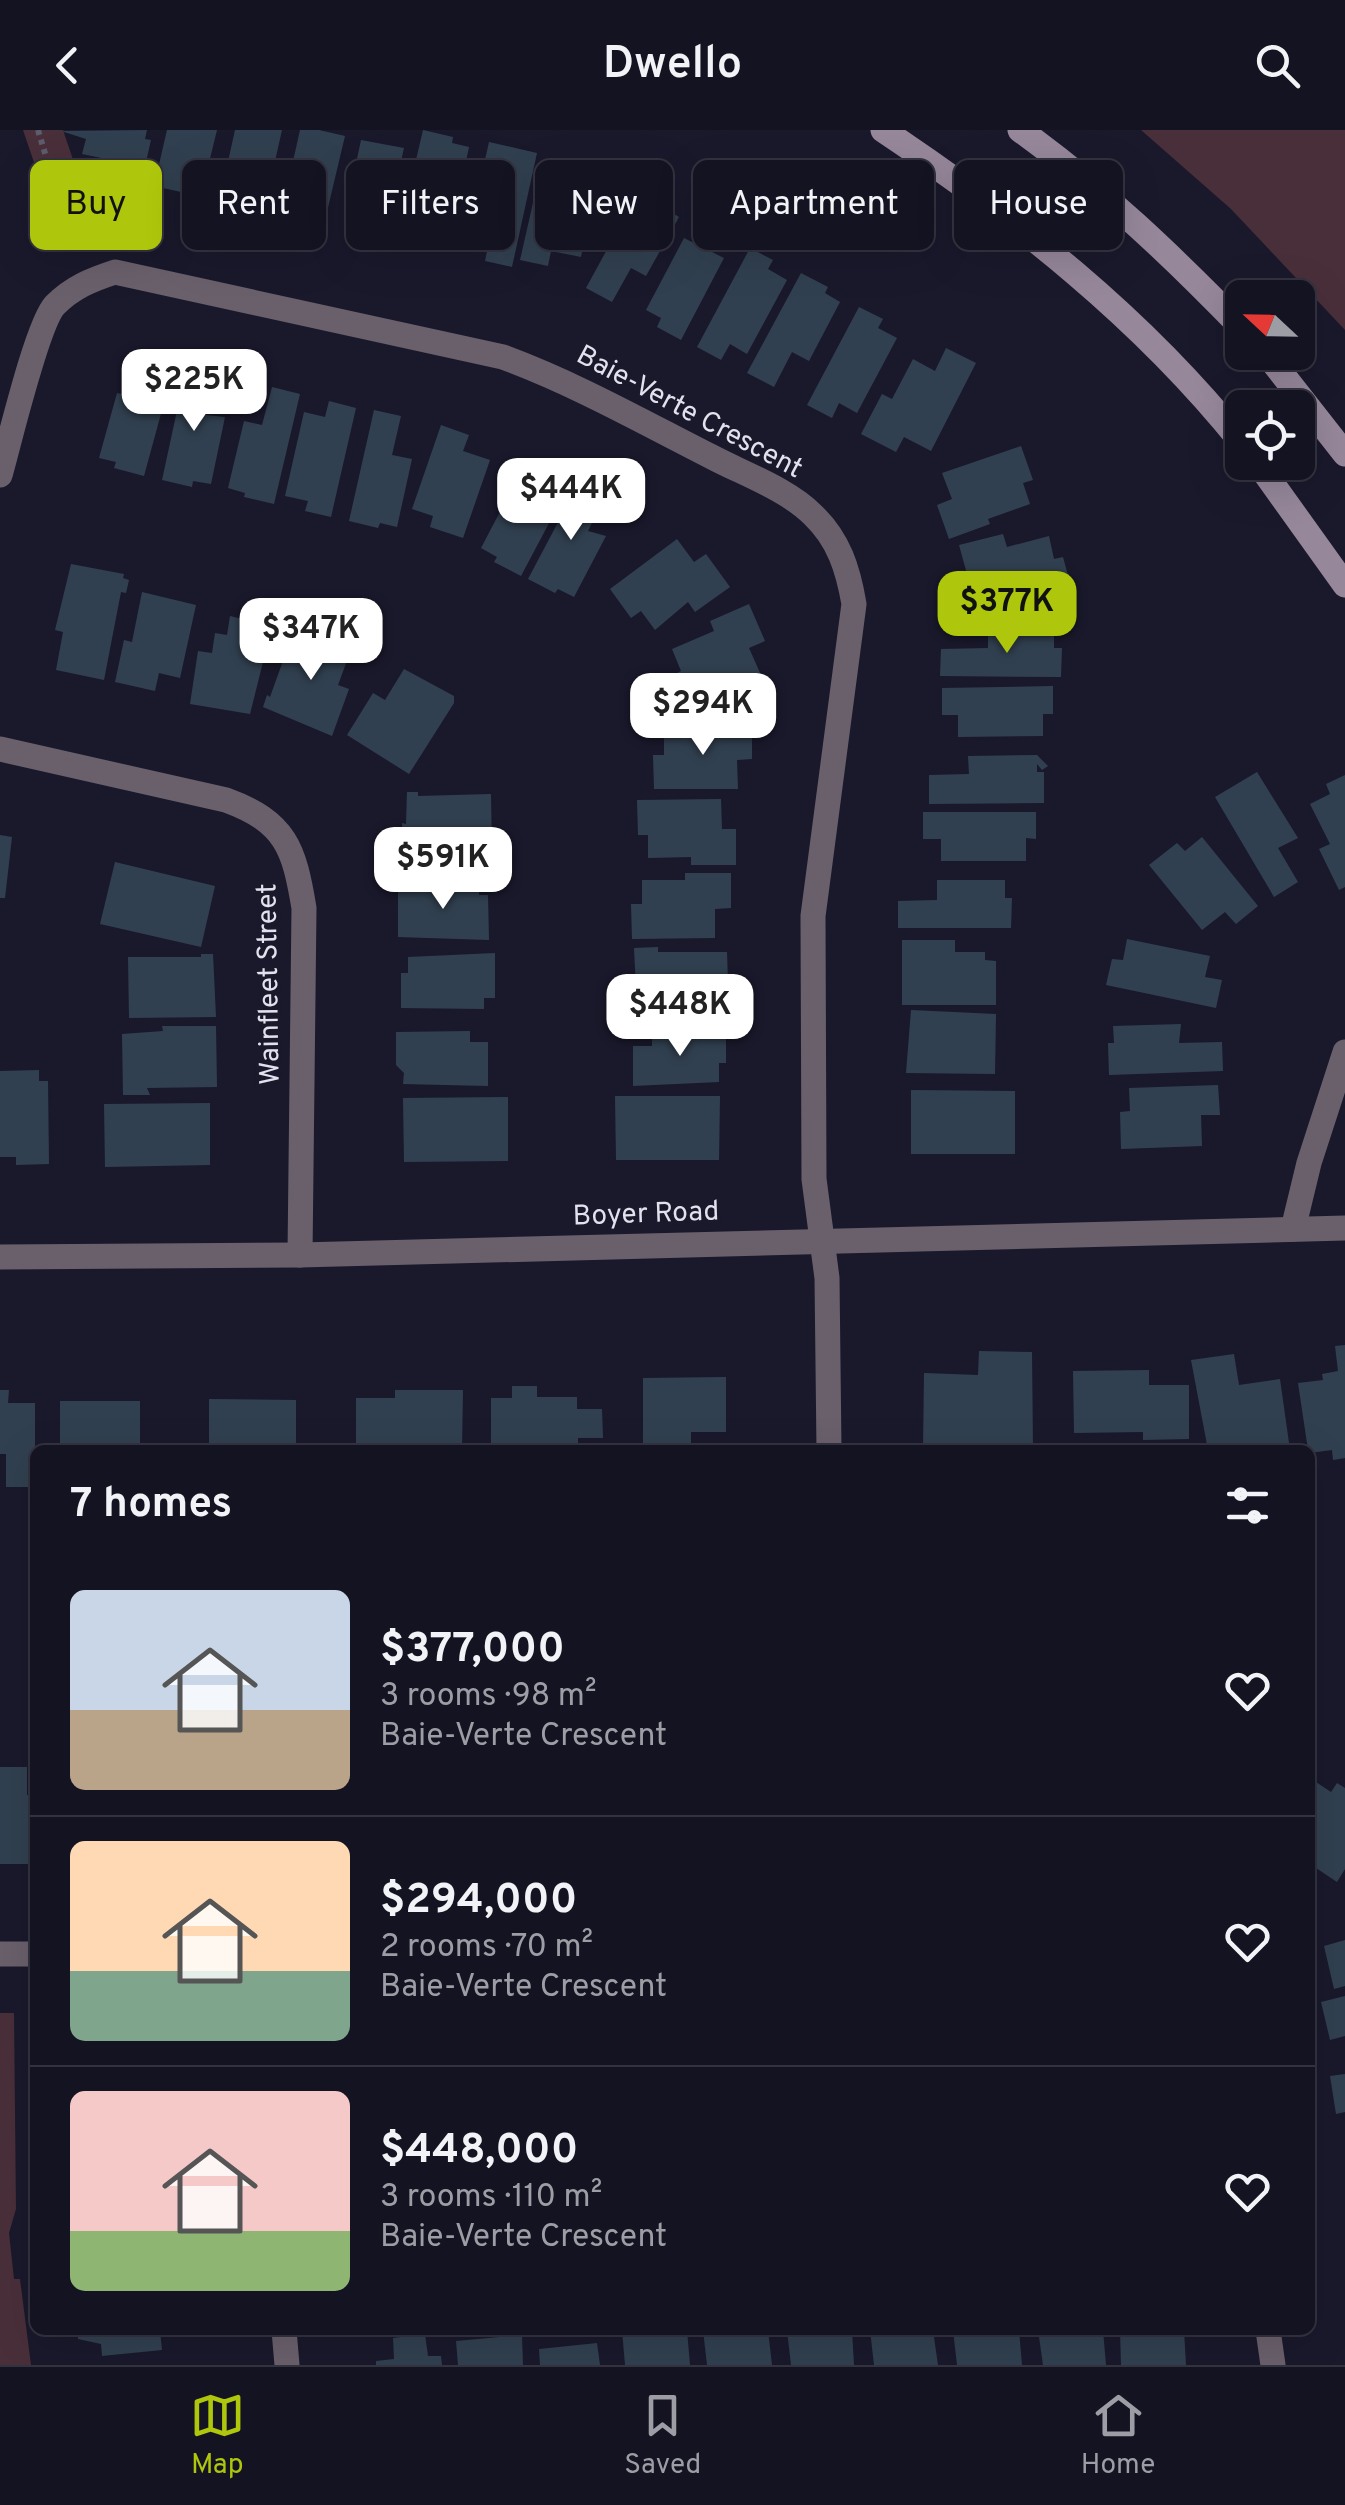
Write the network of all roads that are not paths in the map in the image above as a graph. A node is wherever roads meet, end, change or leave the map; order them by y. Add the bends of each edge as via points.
1 (883, 130) edge
2 (1020, 130) edge
3 (1225, 311) edge
4 (1279, 370) edge
5 (1225, 423) edge
6 (1345, 454) edge
7 (0, 475) edge
8 (1270, 480) edge
9 (1345, 585) edge
10 (0, 749) edge
11 (1345, 1052) edge
12 (1345, 1228) edge
13 (1293, 1229) junction
14 (821, 1240) junction
15 (300, 1254) junction
16 (0, 1256) edge
17 (829, 1445) edge
18 (0, 1954) edge
19 (30, 1954) edge
20 (285, 2335) edge
21 (1269, 2335) edge
22 (288, 2365) edge
23 (1273, 2365) edge

1 - 5 main road via 1021,226 1098,292
2 - 3 main road via 1090,184
4 - 6 main road
7 - 14 street, Baie-Verte Crescent via 51,308 84,282 115,272 503,356 554,376 810,512 829,532 854,604 813,916 814,1179
8 - 9 main road
10 - 15 street, Wainfleet Street via 226,800 256,811 281,834 297,867 304,908
11 - 13 street
12 - 13 street, Boyer Road
13 - 14 street, Boyer Road
14 - 15 street, Boyer Road
14 - 17 street, Baie-Verte Crescent
15 - 16 street, Boyer Road
18 - 19 street
20 - 22 street
21 - 23 street

